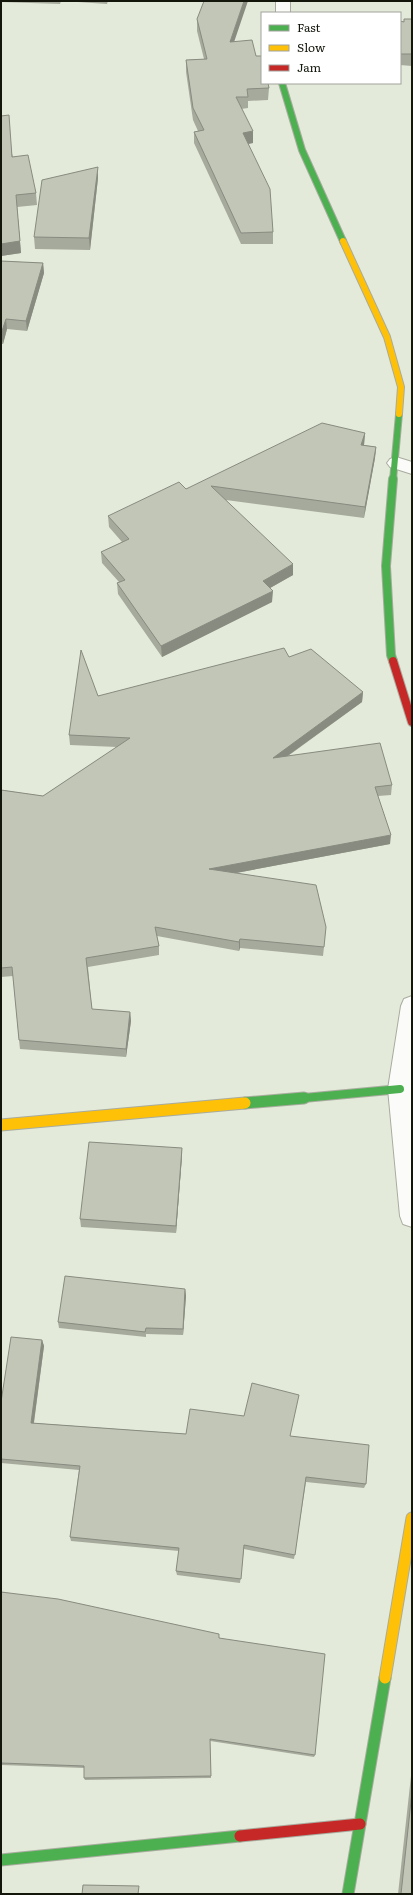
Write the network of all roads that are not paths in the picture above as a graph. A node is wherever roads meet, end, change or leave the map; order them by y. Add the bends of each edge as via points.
1 (283, 1) edge
2 (283, 12) edge
3 (282, 84) edge
4 (404, 465) edge
5 (412, 722) edge
6 (412, 1006) edge
7 (400, 1089) junction
8 (1, 1125) edge
9 (412, 1216) edge
10 (412, 1518) edge
11 (360, 1824) junction
12 (1, 1860) edge
13 (348, 1894) edge

1 - 2 street
3 - 4 street via 302,150 387,337 401,387
4 - 5 street via 386,566 391,655
6 - 7 street
7 - 8 street
7 - 9 street
10 - 11 street
11 - 12 street
11 - 13 street

